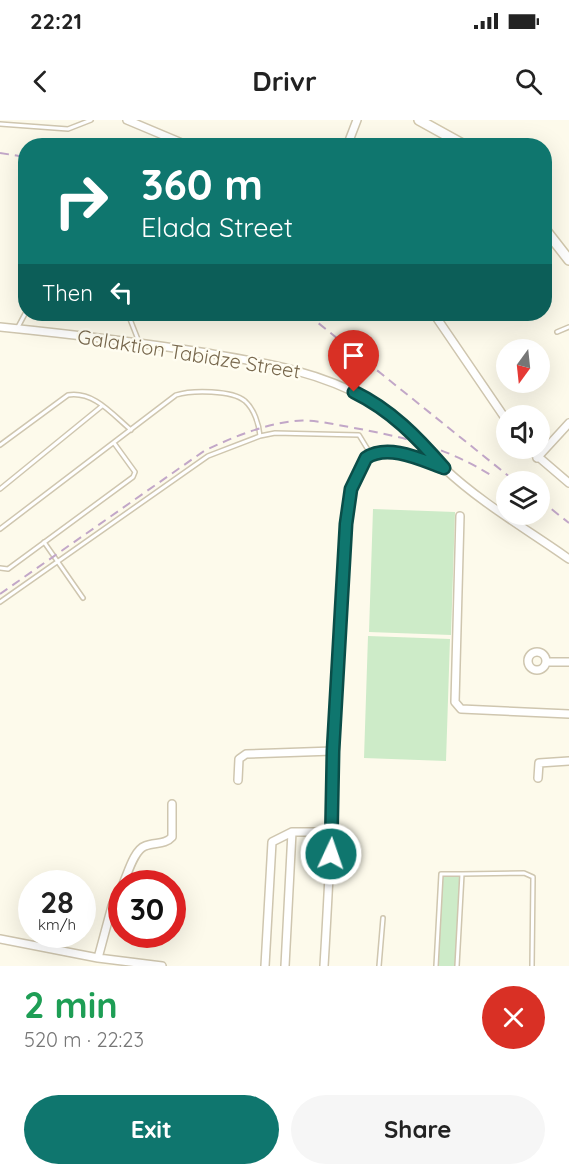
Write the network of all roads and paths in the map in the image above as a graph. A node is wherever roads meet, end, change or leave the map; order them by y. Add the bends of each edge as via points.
1 (91, 120) edge
2 (127, 120) edge
3 (357, 120) edge
4 (419, 120) edge
5 (0, 124) edge
6 (170, 138) edge
7 (349, 138) edge
8 (452, 138) edge
9 (552, 238) edge
10 (569, 260) edge
11 (22, 321) edge
12 (131, 321) edge
13 (439, 321) edge
14 (0, 327) edge
15 (569, 327) edge
16 (18, 329) junction
17 (557, 332) dead end
18 (139, 342) junction
19 (496, 405) edge
20 (102, 406) junction
21 (569, 423) edge
22 (131, 430) junction
23 (260, 436) junction
24 (114, 443) junction
25 (550, 444) edge
26 (0, 445) edge
27 (371, 454) junction
28 (538, 459) edge
29 (444, 468) junction
30 (569, 483) edge
31 (0, 489) edge
32 (460, 516) dead end
33 (0, 529) edge
34 (44, 542) junction
35 (569, 559) edge
36 (58, 561) junction
37 (0, 568) edge
38 (83, 598) dead end
39 (0, 602) edge
40 (546, 662) dead end
41 (569, 662) edge
42 (569, 714) edge
43 (333, 751) junction
44 (569, 761) edge
45 (538, 778) dead end
46 (238, 780) dead end
47 (172, 804) dead end
48 (292, 832) junction
49 (332, 832) junction
50 (129, 870) edge
51 (462, 873) junction
52 (383, 918) dead end
53 (108, 921) edge
54 (0, 939) edge
55 (98, 958) junction
56 (138, 965) edge
57 (162, 966) edge
58 (265, 966) edge
59 (285, 966) edge
60 (324, 966) edge
61 (378, 966) edge
62 (436, 966) edge
63 (457, 966) edge
64 (532, 966) edge

1 - 5 lane via 68,129
2 - 6 street
3 - 7 street
4 - 8 main road
9 - 10 main road
11 - 16 lane
12 - 18 lane
13 - 19 street
14 - 16 street, Galaktion Tabidze Street
15 - 17 lane
16 - 18 street, Galaktion Tabidze Street
18 - 29 street, Galaktion Tabidze Street via 293,368 334,382 373,401 396,418
20 - 22 lane
20 - 26 lane via 92,397 68,395
20 - 31 lane
21 - 25 street
22 - 23 lane via 176,395 197,390 247,402
22 - 24 lane
23 - 27 lane via 358,435
23 - 36 lane via 208,456
24 - 33 lane
24 - 34 lane via 135,472 133,477
27 - 29 street via 400,454
27 - 43 street via 360,466 348,502
28 - 30 street
29 - 35 street, Galaktion Tabidze Street
32 - 42 street via 455,702 461,708
34 - 36 lane
34 - 37 lane via 8,569
36 - 38 lane
36 - 39 lane
40 - 41 street
43 - 46 street via 246,754 239,759
43 - 49 street
44 - 45 street via 539,763
47 - 50 street via 172,837 144,846
48 - 49 street
48 - 58 street via 272,842 270,849
48 - 59 street
49 - 60 street
51 - 62 lane via 441,874
51 - 63 lane
51 - 64 lane via 524,873 533,877
52 - 61 lane
53 - 55 street
54 - 55 street
55 - 56 street
56 - 57 street

